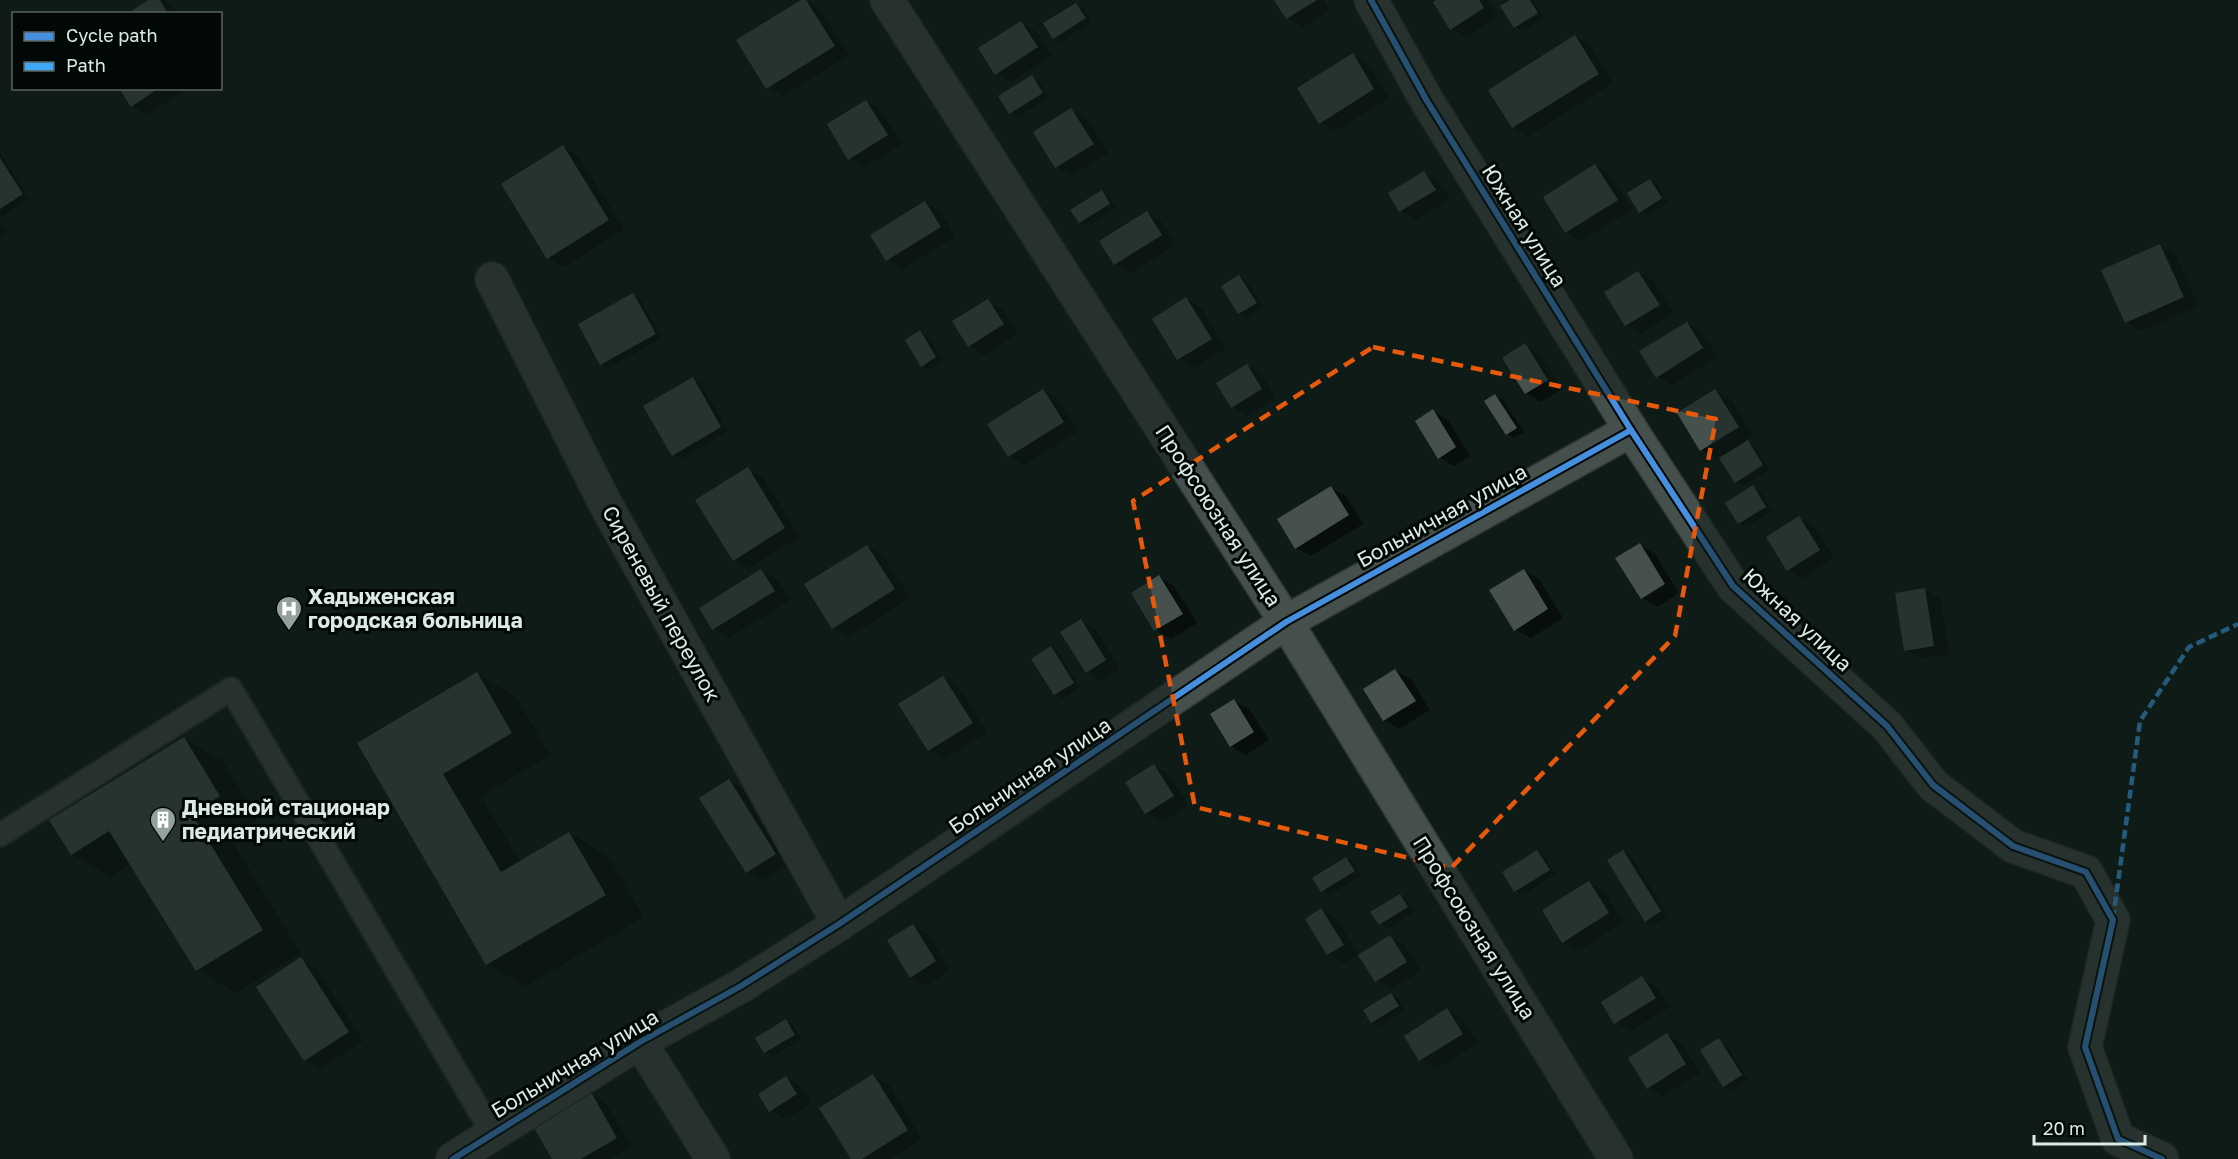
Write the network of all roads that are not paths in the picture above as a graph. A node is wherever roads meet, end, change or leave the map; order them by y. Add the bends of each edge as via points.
1 (887, 0) edge
2 (1371, 0) edge
3 (492, 279) dead end
4 (1631, 430) junction
5 (1286, 622) junction
6 (0, 835) edge
7 (839, 924) junction
8 (640, 1042) junction
9 (493, 1134) junction
10 (453, 1159) edge
11 (713, 1159) edge
12 (1616, 1159) edge
13 (2162, 1159) edge

1 - 5 street, Профсоюзная улица
2 - 4 street, Южная улица via 1427,101
3 - 7 street, Сиреневый переулок via 606,505
4 - 5 street, Больничная улица
4 - 13 street, Южная улица via 1733,586 1887,726 1933,784 2013,846 2086,872 2113,920 2085,1047 2118,1139
5 - 7 street, Больничная улица
5 - 12 street, Профсоюзная улица
6 - 9 lane via 231,689
7 - 8 street, Больничная улица via 741,986
8 - 9 street, Больничная улица
8 - 11 street
9 - 10 street, Больничная улица

